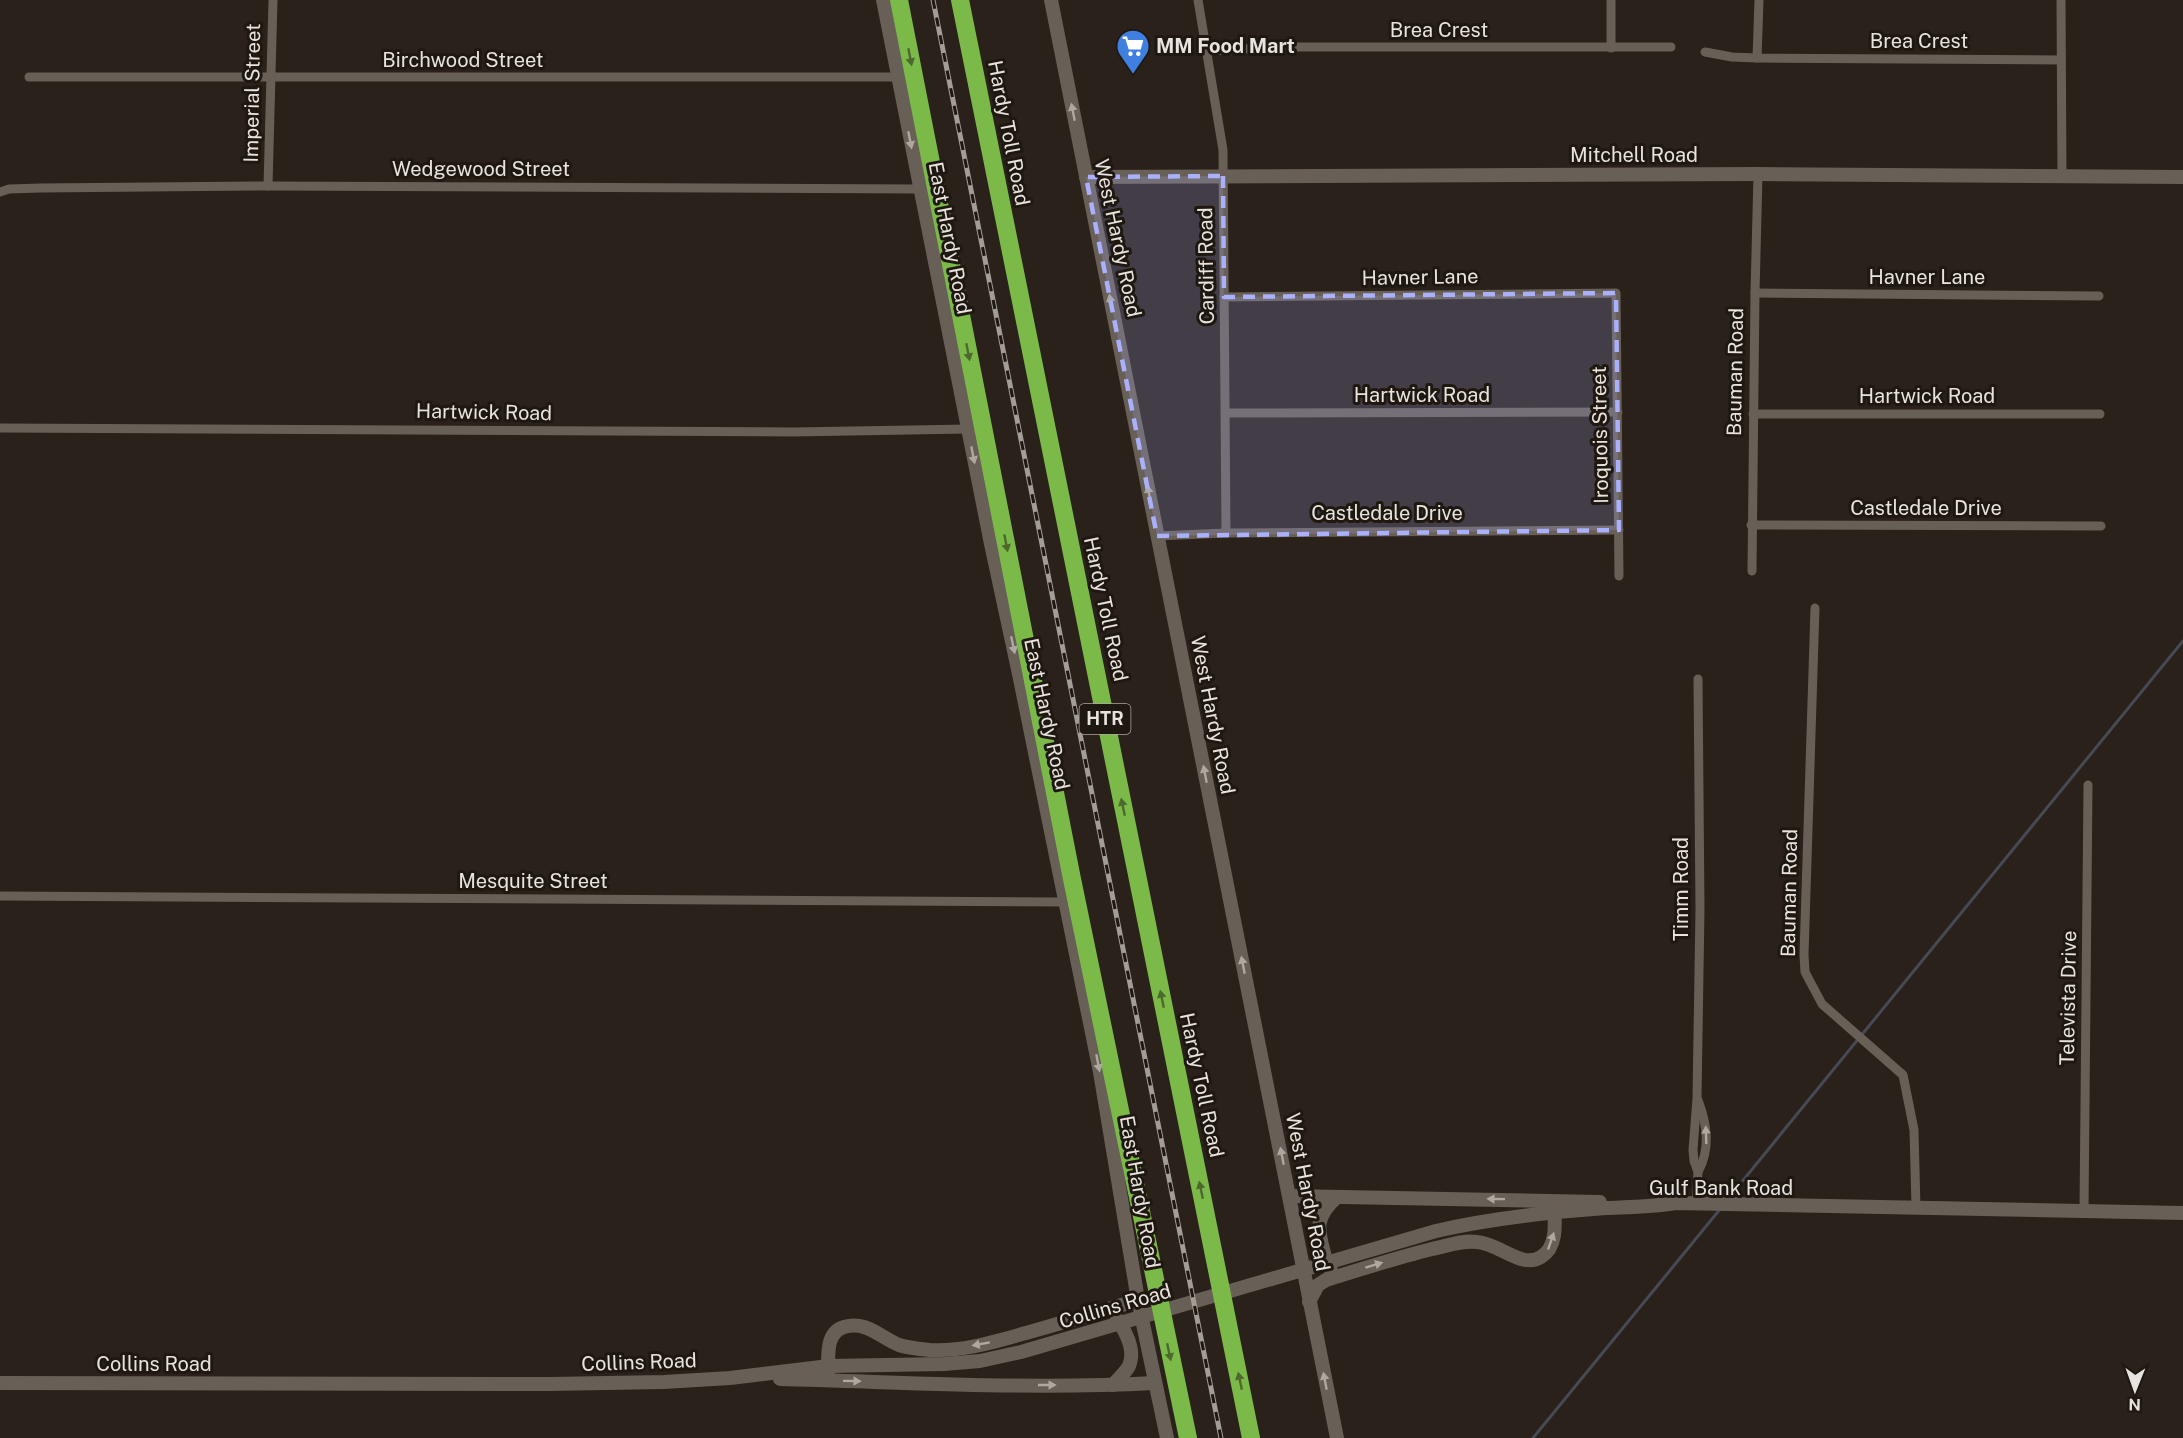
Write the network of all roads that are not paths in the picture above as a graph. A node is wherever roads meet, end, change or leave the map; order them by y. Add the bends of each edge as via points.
1 (273, 0) edge
2 (883, 0) edge
3 (899, 0) edge
4 (960, 0) edge
5 (1050, 0) edge
6 (1198, 0) edge
7 (1611, 0) edge
8 (1759, 0) edge
9 (2061, 0) edge
10 (1671, 47) dead end
11 (1611, 48) junction
12 (1208, 51) junction
13 (1705, 52) dead end
14 (1758, 58) junction
15 (2061, 60) junction
16 (29, 77) dead end
17 (897, 77) junction
18 (271, 78) junction
19 (1758, 174) junction
20 (1223, 176) junction
21 (1086, 177) junction
22 (2183, 177) edge
23 (2062, 178) junction
24 (268, 186) junction
25 (920, 189) junction
26 (0, 192) edge
27 (1616, 293) joint
28 (1755, 293) junction
29 (2099, 296) dead end
30 (1224, 297) junction
31 (1618, 412) junction
32 (1226, 413) junction
33 (1753, 414) junction
34 (2100, 414) dead end
35 (0, 428) edge
36 (968, 429) junction
37 (1751, 525) junction
38 (2101, 526) dead end
39 (1618, 530) junction
40 (1226, 533) junction
41 (1157, 536) junction
42 (1752, 570) dead end
43 (1619, 576) dead end
44 (1815, 608) dead end
45 (1698, 680) dead end
46 (2088, 786) dead end
47 (0, 896) edge
48 (1066, 902) junction
49 (1290, 1196) junction
50 (1336, 1197) junction
51 (1701, 1204) junction
52 (1554, 1207) junction
53 (1916, 1208) junction
54 (2084, 1210) junction
55 (2183, 1213) edge
56 (1343, 1274) junction
57 (1138, 1300) junction
58 (1309, 1302) junction
59 (1094, 1314) junction
60 (828, 1373) junction
61 (0, 1383) edge
62 (1154, 1383) junction
63 (1113, 1385) junction
64 (1167, 1438) edge
65 (1188, 1438) edge
66 (1251, 1438) edge
67 (1337, 1438) edge

1 - 18 street, Imperial Street
2 - 17 main road, East Hardy Road
3 -> 65 highway via 1072,879
66 -> 4 highway, Hardy Toll Road / HTR
21 -> 5 main road, West Hardy Road
6 - 12 street, Cardiff Road
7 - 11 street
8 - 14 street
9 - 15 street
10 - 11 street, Brea Crest
11 - 12 street, Brea Crest via 1280,47
12 - 20 street, Cardiff Road via 1223,150
13 - 14 street, Brea Crest
14 - 15 street, Brea Crest
15 - 23 street
16 - 18 street, Birchwood Street
17 - 18 street, Birchwood Street
17 -> 25 main road, East Hardy Road
18 - 24 street, Imperial Street
19 - 20 main road, Mitchell Road
19 - 23 main road, Mitchell Road
19 - 28 street, Bauman Road
20 - 21 main road, Mitchell Road
20 - 30 street, Cardiff Road
41 -> 21 main road, West Hardy Road
22 - 23 main road, Mitchell Road
24 - 25 street, Wedgewood Street
24 - 26 street, Wedgewood Street via 41,188
25 - 36 main road, East Hardy Road
27 - 30 street, Havner Lane
27 - 31 street, Iroquois Street
28 - 29 street, Havner Lane
28 - 33 street, Bauman Road
30 - 32 street, Cardiff Road
31 - 32 street, Hartwick Road
31 - 39 street, Iroquois Street
32 - 40 street, Cardiff Road
33 - 34 street, Hartwick Road
33 - 37 street, Bauman Road
35 - 36 street, Hartwick Road via 793,432
36 -> 48 main road, East Hardy Road
37 - 38 street, Castledale Drive
37 - 42 street, Bauman Road
39 - 40 street, Castledale Drive
39 - 43 street, Iroquois Street
40 - 41 street, Castledale Drive
49 -> 41 main road, West Hardy Road
44 - 53 street, Bauman Road via 1805,972 1822,1004 1903,1075 1914,1131
45 - 51 street, Timm Road via 1697,1098 1707,1131 1706,1152 1698,1172
46 - 54 street, Televista Drive
47 - 48 street, Mesquite Street
48 -> 57 main road, East Hardy Road via 1100,1072
49 - 50 main road
49 - 58 main road, West Hardy Road
52 -> 50 main road
50 - 56 main road via 1323,1209 1318,1227 1327,1265 1333,1272
51 - 52 main road, Gulf Bank Road
51 - 53 main road, Gulf Bank Road
56 -> 52 main road via 1465,1241 1498,1246 1521,1260 1539,1258 1551,1246
52 - 60 main road, Collins Road via 1391,1244 1067,1340 980,1361
53 - 54 main road, Gulf Bank Road
54 - 55 main road, Gulf Bank Road
56 - 58 main road via 1318,1285
57 - 59 main road
57 - 62 main road, East Hardy Road
67 -> 58 main road, West Hardy Road
59 -> 60 main road via 956,1349 907,1347 856,1325 842,1327 828,1346
59 - 63 main road via 1115,1317 1125,1329 1132,1352 1129,1367
60 - 61 main road, Collins Road via 550,1384
60 -> 63 main road via 994,1385
62 - 63 main road
62 - 64 main road, East Hardy Road

